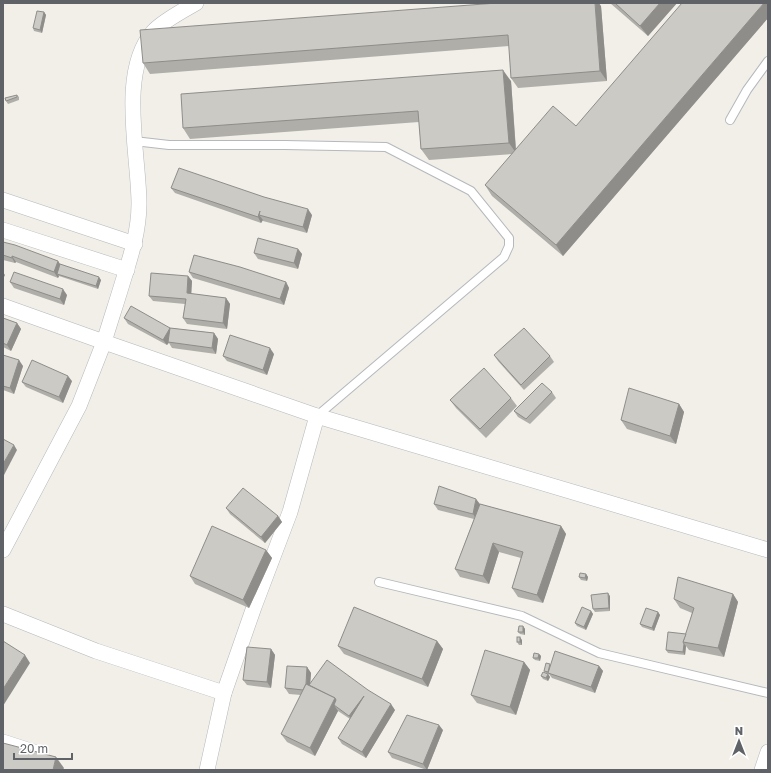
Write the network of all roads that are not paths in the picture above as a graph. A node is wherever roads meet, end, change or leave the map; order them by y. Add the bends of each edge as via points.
1 (196, 3) edge
2 (768, 61) edge
3 (730, 120) dead end
4 (134, 141) junction
5 (3, 200) edge
6 (3, 230) edge
7 (135, 244) junction
8 (127, 270) junction
9 (3, 306) edge
10 (104, 342) junction
11 (317, 416) junction
12 (3, 550) edge
13 (768, 550) edge
14 (379, 582) dead end
15 (3, 614) edge
16 (224, 693) junction
17 (768, 693) edge
18 (3, 742) edge
19 (768, 752) edge
20 (54, 758) edge
21 (207, 770) edge
22 (762, 770) edge

1 - 4 street via 153,31 140,51 134,82
2 - 3 lane
4 - 7 street via 139,204
4 - 11 lane via 169,145 386,147 471,191 509,238 509,246 504,257
5 - 7 street
6 - 8 street
7 - 8 street
8 - 10 street
9 - 10 street
10 - 11 street
10 - 12 street via 79,406
11 - 13 street
11 - 16 street via 290,512
14 - 17 lane via 522,616 599,653
15 - 16 street via 96,651
16 - 21 street
18 - 20 street
19 - 22 street

